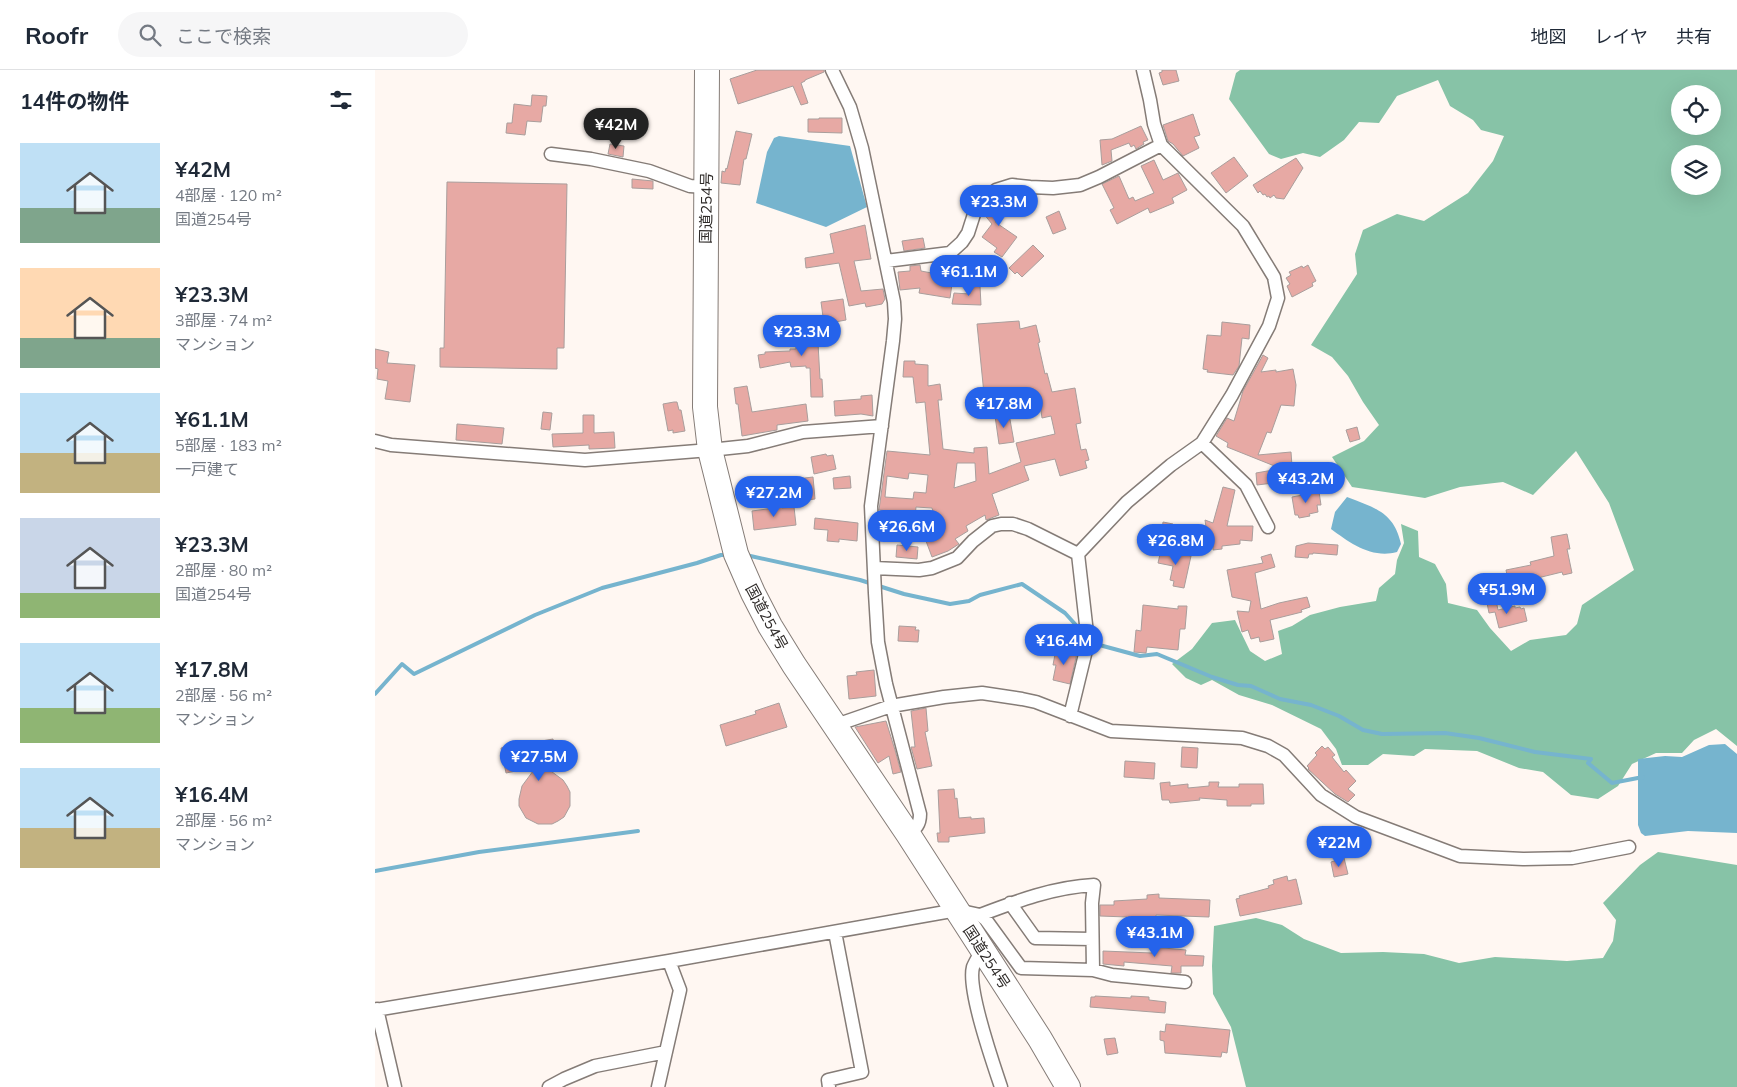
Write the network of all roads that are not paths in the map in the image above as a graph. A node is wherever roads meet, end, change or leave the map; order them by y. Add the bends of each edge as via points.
1 (707, 70) edge
2 (832, 70) edge
3 (1143, 70) edge
4 (1161, 146) junction
5 (551, 154) dead end
6 (707, 187) junction
7 (886, 261) junction
8 (882, 426) junction
9 (375, 441) edge
10 (1201, 443) junction
11 (710, 450) junction
12 (1268, 527) dead end
13 (1078, 554) junction
14 (874, 568) junction
15 (891, 706) junction
16 (1070, 716) junction
17 (836, 725) junction
18 (908, 834) junction
19 (1629, 847) dead end
20 (1010, 903) junction
21 (957, 910) junction
22 (980, 915) junction
23 (835, 932) junction
24 (1092, 939) junction
25 (982, 950) junction
26 (669, 962) junction
27 (1093, 970) junction
28 (1185, 982) dead end
29 (376, 1009) edge
30 (666, 1052) junction
31 (395, 1087) edge
32 (549, 1087) edge
33 (658, 1087) edge
34 (829, 1087) edge
35 (1001, 1087) edge
36 (1068, 1087) edge

1 - 6 highway, 国道254号
2 - 7 street via 849,107 862,148
3 - 4 street via 1153,124
4 - 7 street via 1080,185 1030,188 1012,185 996,190 975,208 968,233 950,253
4 - 10 street via 1243,226 1274,276 1278,298 1269,326 1232,396
5 - 6 street via 649,171 690,186
6 - 11 highway, 国道254号 via 705,406
7 - 8 street via 895,319
8 - 11 street via 803,432 747,446
8 - 14 street via 871,506
9 - 11 street via 391,445 585,460
10 - 12 street via 1246,485
10 - 13 street via 1127,502
11 - 17 highway, 国道254号 via 736,554 753,593 794,665
13 - 14 street via 1027,529 1001,524 992,526 957,558 932,568
13 - 16 street via 1088,642
14 - 15 street via 877,642
15 - 16 street via 983,693 1036,702
15 - 17 street
15 - 18 street via 920,814 917,828
16 - 19 street via 1111,731 1242,738 1268,746 1284,755 1321,795 1356,817 1459,856 1572,858
17 - 18 highway, 国道254号
18 - 21 highway, 国道254号
20 - 22 street
20 - 24 street via 1035,938
20 - 24 street via 1038,894 1094,884
21 - 22 street
21 - 23 street
21 - 25 highway, 国道254号
22 - 27 street via 1021,968
23 - 26 street
23 - 34 street via 862,1072 828,1080
24 - 27 street
25 - 35 street via 973,968 974,992
25 - 36 highway, 国道254号
26 - 29 street
26 - 30 street via 681,990
27 - 28 street via 1112,975
29 - 31 street
30 - 32 street via 595,1066
30 - 33 street

